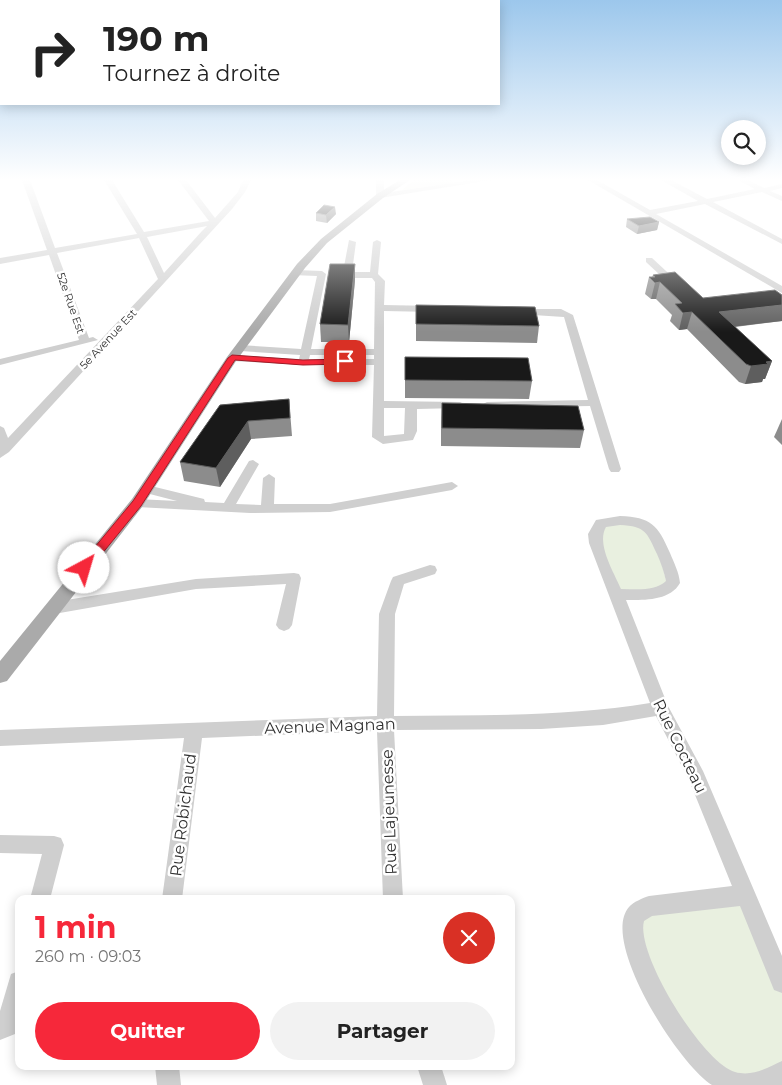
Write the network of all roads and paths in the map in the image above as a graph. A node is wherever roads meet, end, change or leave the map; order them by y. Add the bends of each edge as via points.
1 (45, 231) edge
2 (139, 231) edge
3 (166, 231) edge
4 (206, 231) edge
5 (337, 231) edge
6 (680, 231) edge
7 (760, 231) edge
8 (142, 235) junction
9 (352, 242) dead end
10 (377, 242) dead end
11 (782, 242) edge
12 (53, 251) junction
13 (0, 260) edge
14 (649, 260) dead end
15 (296, 273) junction
16 (322, 274) junction
17 (347, 275) junction
18 (374, 275) junction
19 (163, 280) junction
20 (782, 290) edge
21 (685, 293) edge
22 (380, 308) junction
23 (447, 310) edge
24 (504, 311) edge
25 (108, 338) junction
26 (85, 342) junction
27 (236, 353) junction
28 (305, 357) junction
29 (380, 357) junction
30 (0, 362) edge
31 (595, 403) junction
32 (379, 404) junction
33 (411, 406) junction
34 (0, 430) edge
35 (2, 451) edge
36 (253, 464) dead end
37 (615, 469) dead end
38 (268, 478) dead end
39 (452, 486) dead end
40 (147, 489) junction
41 (137, 503) junction
42 (212, 506) junction
43 (228, 507) junction
44 (267, 509) junction
45 (430, 570) dead end
46 (617, 595) junction
47 (54, 608) junction
48 (284, 625) dead end
49 (0, 675) edge
50 (660, 708) junction
51 (385, 723) junction
52 (194, 731) junction
53 (0, 738) edge
54 (0, 844) edge
55 (41, 895) edge
56 (173, 895) edge
57 (392, 895) edge
58 (746, 895) junction
59 (782, 982) edge
60 (15, 997) edge
61 (0, 1029) edge
62 (167, 1070) edge
63 (430, 1070) edge
64 (782, 1073) edge
65 (168, 1085) edge
66 (435, 1085) edge
67 (753, 1085) edge

1 - 12 street, 52e Rue Est
2 - 8 street
3 - 8 street
4 - 19 street, 5e Avenue Est
5 - 15 main road
6 - 20 street
7 - 11 street
8 - 12 street
8 - 19 street
9 - 17 street
10 - 18 street
12 - 13 street
12 - 26 street, 52e Rue Est
14 - 21 street
15 - 16 street
15 - 27 main road
16 - 17 street
16 - 28 street
17 - 18 street
18 - 22 street via 380,281
19 - 25 street, 5e Avenue Est
22 - 23 street
22 - 29 street
24 - 31 street via 568,314
25 - 26 street
25 - 35 street, 5e Avenue Est
26 - 30 street
27 - 28 street
27 - 40 main road
28 - 29 street
29 - 32 street
31 - 33 street
31 - 37 street
32 - 33 street
32 - 33 street via 378,437 383,440 409,437
34 - 35 street
36 - 43 street
38 - 44 street
39 - 44 street via 330,508
40 - 41 main road
40 - 42 street
41 - 42 street
41 - 47 main road
42 - 43 street
43 - 44 street
45 - 51 street, Rue Lajeunesse via 398,581 387,614
46 - 46 street, Rue Cocteau via 659,592 672,583 672,572 654,533 641,523 601,523 595,534
46 - 50 street, Rue Cocteau
47 - 48 street via 196,584 294,578
47 - 49 main road
50 - 51 street, Avenue Magnan via 603,718 540,722
50 - 58 street, Rue Cocteau via 697,777
51 - 52 street, Avenue Magnan
51 - 57 street, Rue Lajeunesse
52 - 53 street, Avenue Magnan
52 - 56 street, Rue Robichaud
54 - 55 street via 54,845
58 - 59 street, Rue Cocteau
58 - 67 street via 649,906 636,914 631,930 636,954 688,1046 712,1071 730,1082
60 - 61 street via 7,1026
62 - 65 street
63 - 66 street
64 - 67 street

